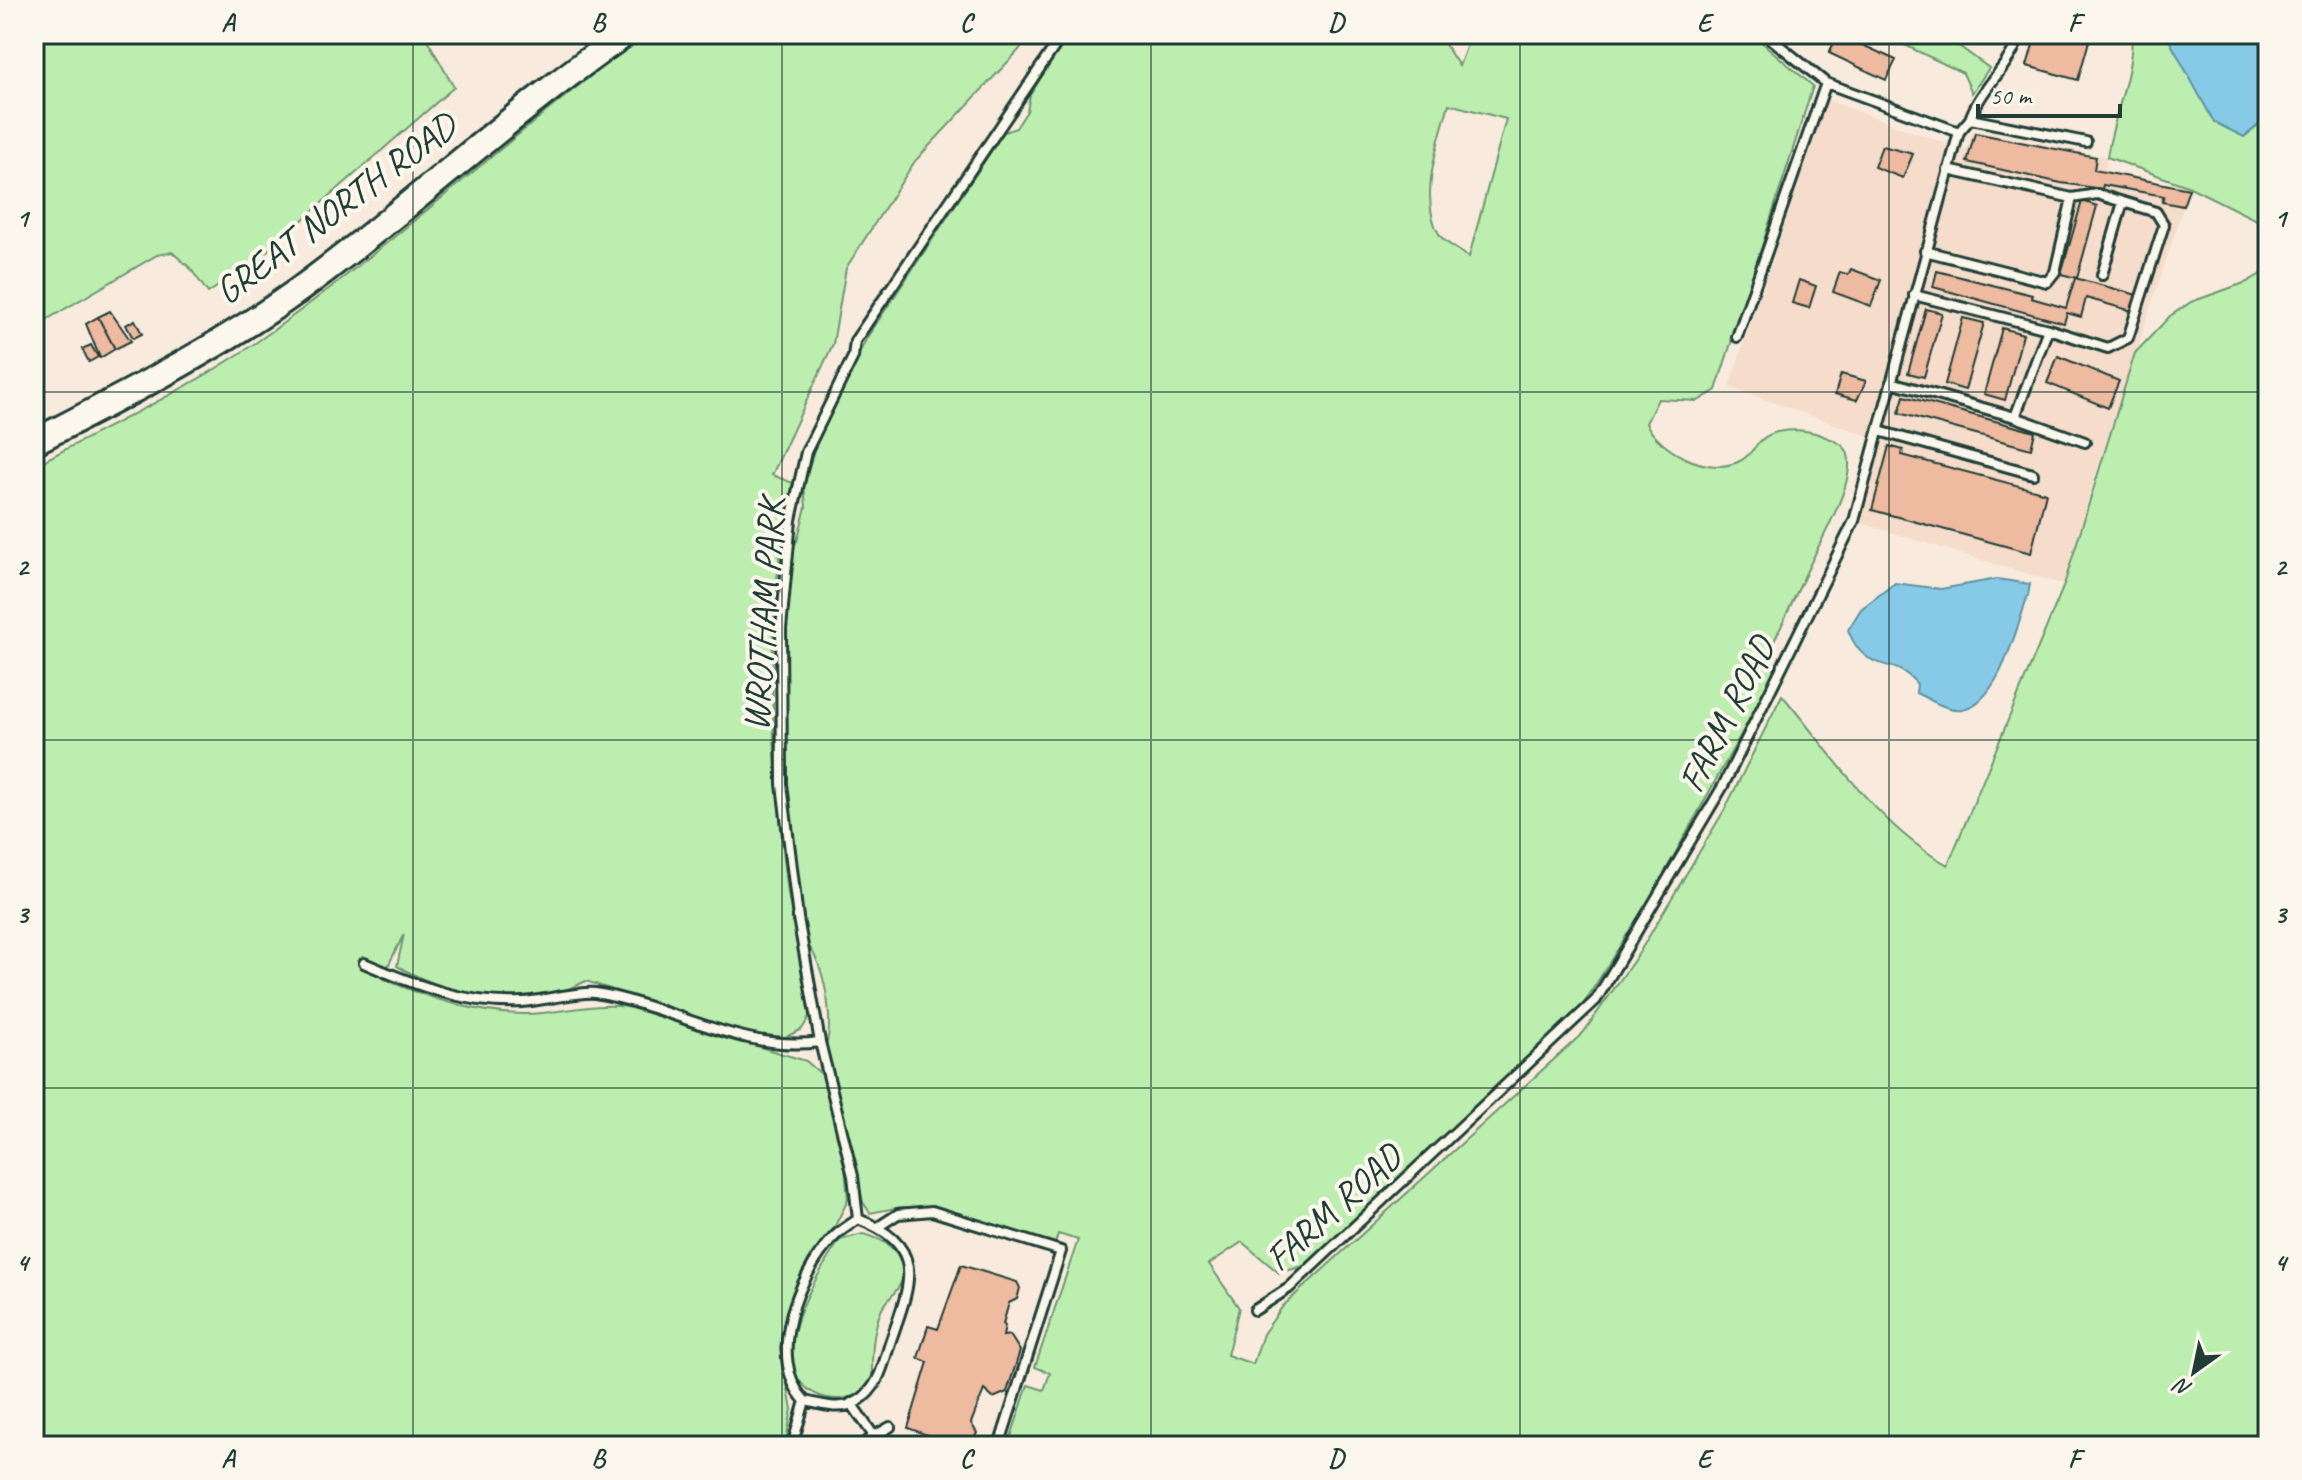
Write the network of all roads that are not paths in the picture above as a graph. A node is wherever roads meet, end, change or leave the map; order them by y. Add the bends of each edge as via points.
1 (625, 34) edge
2 (1063, 34) edge
3 (1765, 34) edge
4 (2020, 34) edge
5 (1826, 83) junction
6 (1970, 119) junction
7 (1959, 132) junction
8 (2086, 142) dead end
9 (1948, 170) junction
10 (2072, 198) junction
11 (2123, 202) junction
12 (1925, 251) junction
13 (2102, 275) dead end
14 (1914, 295) junction
15 (2048, 329) junction
16 (1737, 337) dead end
17 (1891, 382) junction
18 (2015, 417) junction
19 (1879, 431) junction
20 (34, 442) edge
21 (2085, 442) dead end
22 (2033, 474) dead end
23 (364, 963) dead end
24 (820, 1042) junction
25 (858, 1219) junction
26 (878, 1227) junction
27 (1255, 1310) dead end
28 (805, 1401) junction
29 (851, 1403) junction
30 (890, 1427) dead end
31 (874, 1436) junction
32 (792, 1446) edge
33 (862, 1446) edge
34 (878, 1446) edge
35 (999, 1446) edge

1 - 20 main road, GREAT NORTH ROAD via 294,294 166,372
2 - 24 lane, WROTHAM PARK via 855,341 853,357 806,452 791,520 781,629 782,784
3 - 5 lane
4 - 6 lane via 2010,58 1981,92
5 - 7 lane
5 - 16 lane
6 - 7 lane
6 - 8 lane
7 - 9 lane, FARM ROAD
9 - 10 lane
9 - 12 lane, FARM ROAD
10 - 11 lane via 2097,194
10 - 12 lane via 2055,272 2047,282
11 - 13 lane
11 - 15 lane via 2156,212 2164,225 2128,338 2108,348
12 - 14 lane, FARM ROAD
14 - 15 lane
14 - 17 lane, FARM ROAD
15 - 18 lane
17 - 18 lane
17 - 19 lane, FARM ROAD
18 - 21 lane
19 - 22 lane
19 - 27 lane, FARM ROAD via 1854,521 1730,772 1596,1000 1289,1288
23 - 24 lane via 447,995 495,1004 592,992 769,1043
24 - 25 lane, WROTHAM PARK via 853,1176
25 - 26 lane
25 - 28 lane via 834,1236 813,1265 795,1307 787,1348 790,1377
26 - 29 lane via 907,1259 911,1282 875,1386
26 - 35 lane via 898,1214 932,1211 1061,1251
28 - 29 lane via 835,1407
28 - 32 lane
29 - 31 lane
30 - 31 lane
31 - 33 lane
31 - 34 lane

